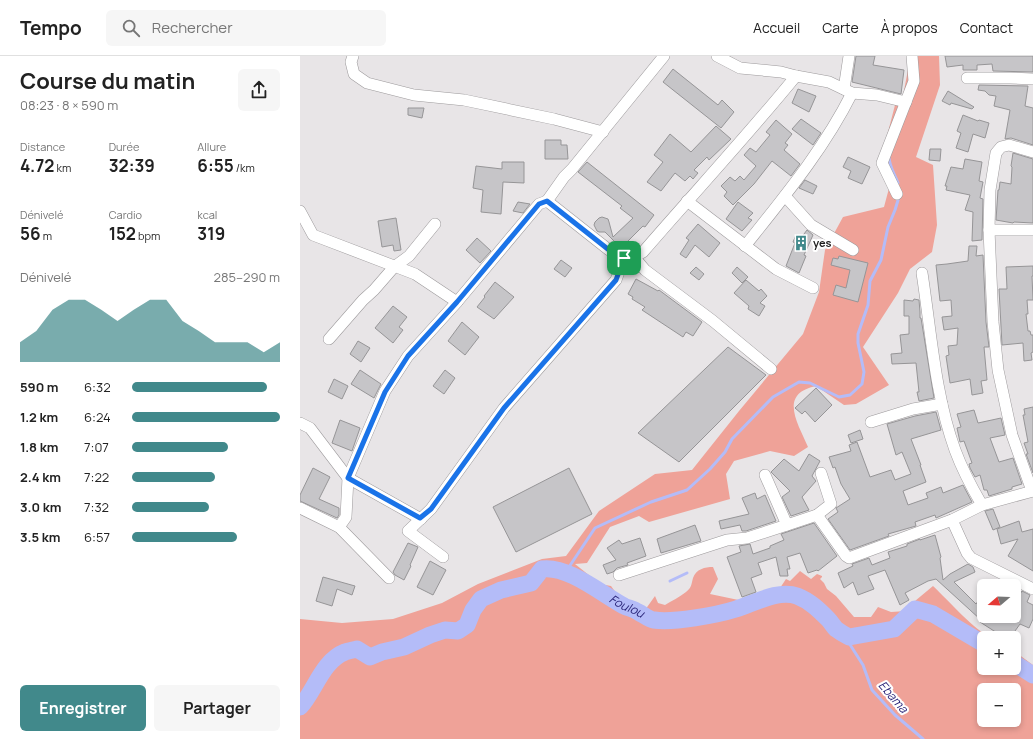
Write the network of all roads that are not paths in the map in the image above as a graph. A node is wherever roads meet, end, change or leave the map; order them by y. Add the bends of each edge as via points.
1 (353, 56) edge
2 (664, 56) edge
3 (717, 56) edge
4 (849, 56) edge
5 (912, 56) edge
6 (796, 76) junction
7 (967, 78) dead end
8 (1033, 79) edge
9 (848, 91) junction
10 (906, 102) junction
11 (603, 132) junction
12 (1033, 152) edge
13 (897, 194) dead end
14 (785, 196) junction
15 (547, 201) junction
16 (687, 201) junction
17 (300, 211) edge
18 (435, 224) dead end
19 (989, 230) junction
20 (1033, 230) edge
21 (745, 246) junction
22 (853, 250) dead end
23 (629, 258) junction
24 (394, 267) junction
25 (922, 273) dead end
26 (813, 288) dead end
27 (457, 302) junction
28 (329, 339) dead end
29 (771, 369) dead end
30 (942, 404) junction
31 (871, 422) dead end
32 (300, 423) edge
33 (821, 473) dead end
34 (765, 475) dead end
35 (348, 478) junction
36 (1033, 491) edge
37 (982, 505) junction
38 (300, 508) edge
39 (817, 515) junction
40 (420, 518) junction
41 (952, 520) junction
42 (787, 525) junction
43 (339, 527) junction
44 (443, 557) dead end
45 (619, 575) dead end
46 (389, 578) dead end
47 (1033, 589) edge

1 - 11 street via 351,62 354,74 367,83 414,95 464,100 554,118
2 - 11 street
3 - 6 street via 740,68
4 - 9 street
5 - 10 street via 914,81
6 - 9 street via 829,82
6 - 16 street via 757,124
7 - 8 street
9 - 10 street
9 - 14 street via 839,119
10 - 13 street via 882,163
11 - 15 street
12 - 19 street via 1009,145 1001,147 996,153 990,190
14 - 21 street
14 - 22 street via 811,225
15 - 23 street via 609,250
15 - 27 street via 539,204
16 - 21 street
16 - 23 street via 643,252
17 - 24 street via 313,235
18 - 24 street via 409,256
19 - 20 street
19 - 36 street via 998,370 1012,435
21 - 26 street via 776,270
23 - 29 street via 713,320
23 - 40 street via 616,280 504,408 431,509
24 - 27 street via 415,274
24 - 28 street
25 - 30 street
27 - 35 street via 408,356 385,392
30 - 31 street via 913,409
30 - 37 street via 955,451
32 - 35 street via 310,428
33 - 39 street via 831,504
34 - 42 street
35 - 40 street
35 - 43 street via 346,517
36 - 37 street
37 - 41 street
38 - 43 street
39 - 41 street via 850,558
39 - 42 street
40 - 44 street via 408,531
41 - 47 street via 971,558
42 - 45 street via 746,538 727,540
43 - 46 street

